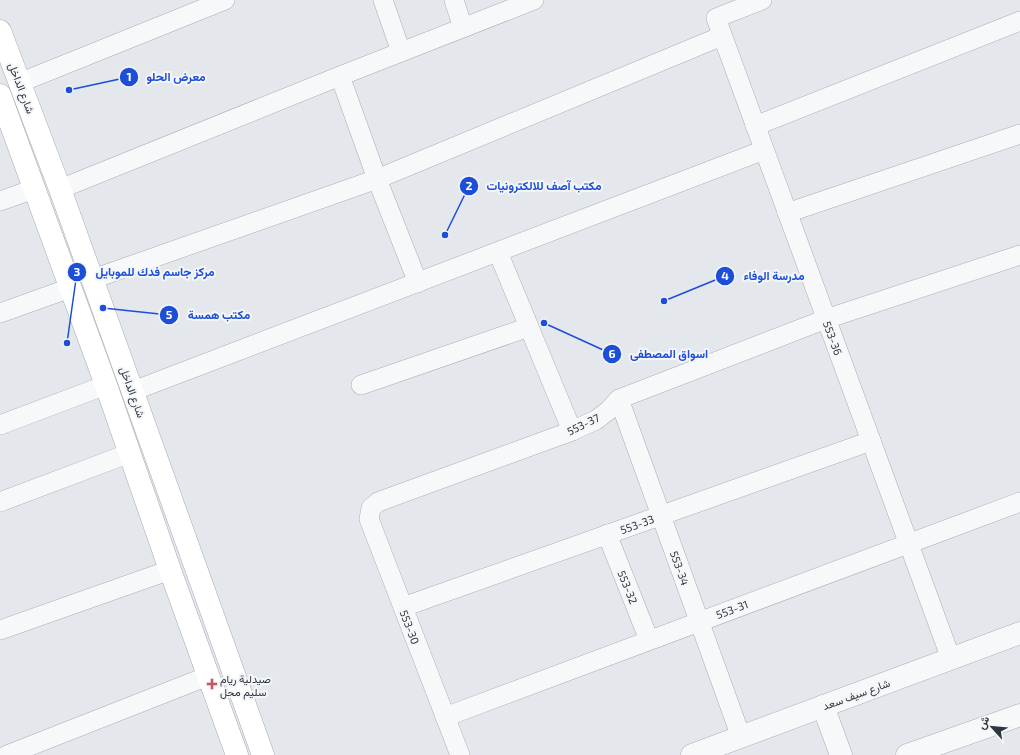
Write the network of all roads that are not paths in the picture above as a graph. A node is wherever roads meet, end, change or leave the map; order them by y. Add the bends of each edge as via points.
1 (225, 0) edge
2 (383, 0) edge
3 (454, 0) edge
4 (534, 0) edge
5 (762, 0) edge
6 (1020, 21) edge
7 (463, 28) junction
8 (0, 31) edge
9 (722, 36) junction
10 (401, 52) junction
11 (340, 76) junction
12 (20, 83) junction
13 (0, 95) edge
14 (755, 126) junction
15 (1020, 134) edge
16 (764, 150) junction
17 (377, 179) junction
18 (34, 189) junction
19 (60, 189) junction
20 (0, 201) edge
21 (787, 213) junction
22 (498, 252) junction
23 (1020, 255) edge
24 (93, 279) junction
25 (418, 283) junction
26 (70, 288) junction
27 (0, 314) edge
28 (826, 319) junction
29 (529, 327) junction
30 (106, 385) junction
31 (361, 385) dead end
32 (133, 391) junction
33 (619, 399) junction
34 (0, 425) edge
35 (572, 431) junction
36 (871, 441) junction
37 (130, 453) junction
38 (0, 502) edge
39 (378, 502) joint
40 (1020, 502) edge
41 (661, 515) junction
42 (607, 534) junction
43 (908, 543) junction
44 (170, 570) junction
45 (403, 607) junction
46 (699, 622) junction
47 (0, 630) edge
48 (1020, 633) edge
49 (649, 640) junction
50 (951, 659) junction
51 (208, 676) junction
52 (823, 706) junction
53 (1020, 715) edge
54 (445, 717) junction
55 (740, 737) junction
56 (7, 755) edge
57 (237, 755) edge
58 (263, 755) edge
59 (460, 755) edge
60 (692, 755) edge
61 (841, 755) edge
62 (907, 755) edge

1 - 12 street
2 - 10 street
3 - 7 street
4 - 7 street
5 - 9 street, 553-36 via 716,18
6 - 14 street
7 - 10 street
8 - 12 main road, شارع الداخل
9 - 14 street, 553-36
9 - 17 street
10 - 11 street
11 - 17 street
11 - 19 street
12 - 19 main road, شارع الداخل
13 - 18 main road, شارع الداخل
14 - 16 street, 553-36
15 - 21 street
16 - 21 street, 553-36
16 - 22 street
17 - 24 street
17 - 25 street
18 - 20 street
18 - 26 main road, شارع الداخل
19 - 24 main road, شارع الداخل
21 - 28 street, 553-36
22 - 25 street
22 - 29 street
23 - 28 street, 553-37
24 - 32 main road, شارع الداخل
25 - 32 street
26 - 27 street
26 - 30 main road, شارع الداخل
28 - 33 street, 553-37
28 - 36 street, 553-36
29 - 31 street
29 - 35 street
30 - 34 street
30 - 37 main road, شارع الداخل
32 - 58 main road, شارع الداخل
33 - 35 street, 553-37 via 596,420
33 - 41 street, 553-34
35 - 39 street, 553-37
36 - 41 street, 553-33
36 - 43 street, 553-36
37 - 38 street
37 - 44 main road, شارع الداخل
39 - 45 street, 553-30 via 371,508 369,519
40 - 43 street, 553-31
41 - 42 street, 553-33
41 - 46 street, 553-34
42 - 45 street, 553-33
42 - 49 street, 553-32
43 - 46 street, 553-31
43 - 50 street, 553-36
44 - 47 street
44 - 51 main road, شارع الداخل
45 - 54 street, 553-30
46 - 49 street, 553-31
46 - 55 street, 553-34
48 - 50 street, شارع سيف سعد
49 - 54 street, 553-31
50 - 52 street, شارع سيف سعد
51 - 56 street
51 - 57 main road, شارع الداخل
52 - 55 street, شارع سيف سعد
52 - 61 street
53 - 62 street
54 - 59 street, 553-30
55 - 60 street, شارع سيف سعد

